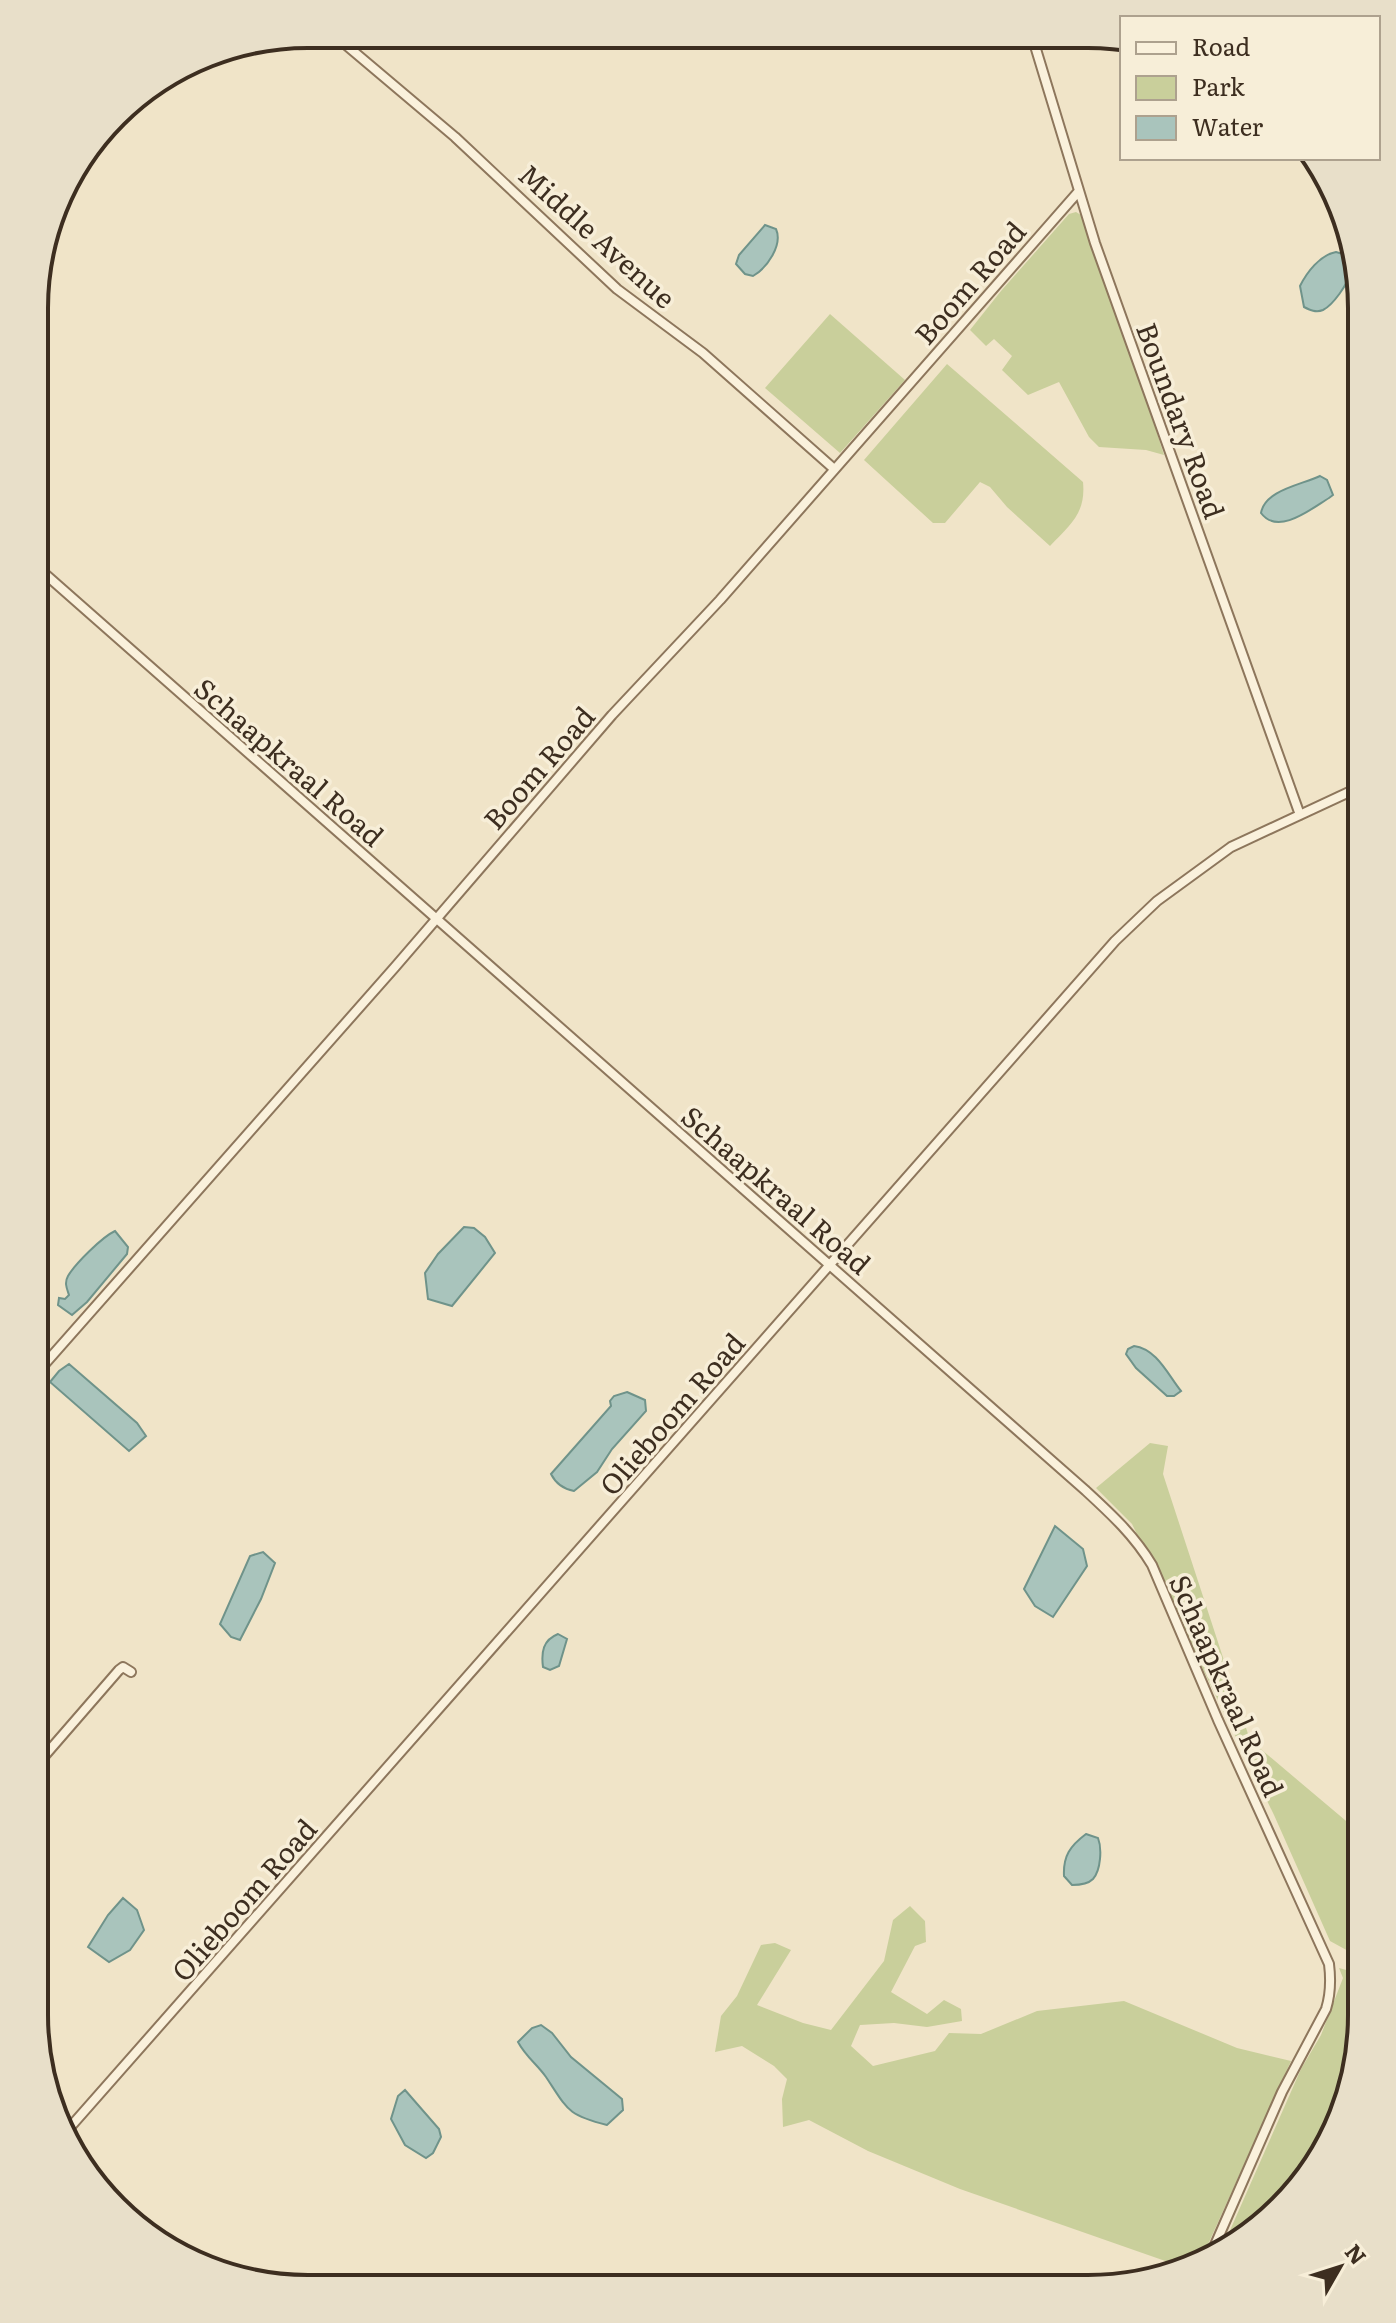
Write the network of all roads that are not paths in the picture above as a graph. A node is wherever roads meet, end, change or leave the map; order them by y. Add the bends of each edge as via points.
1 (350, 48) edge
2 (1036, 48) edge
3 (1079, 191) junction
4 (833, 468) junction
5 (48, 577) edge
6 (1348, 793) edge
7 (1300, 815) junction
8 (436, 919) junction
9 (830, 1266) junction
10 (48, 1360) edge
11 (131, 1672) dead end
12 (48, 1752) edge
13 (73, 2124) edge
14 (1217, 2240) edge

1 - 4 street, Middle Avenue via 455,137 617,289 703,353
2 - 3 street, Boundary Road
3 - 4 street, Boom Road
3 - 7 street, Boundary Road
4 - 8 street, Boom Road
5 - 8 street, Schaapkraal Road
6 - 7 street, Olieboom Road
7 - 9 street, Olieboom Road via 1231,847 1157,901 1115,941
8 - 9 street, Schaapkraal Road
8 - 10 street, Boom Road
9 - 13 street, Olieboom Road
9 - 14 street, Schaapkraal Road via 1085,1490 1140,1545 1329,1964 1326,2009 1282,2092
11 - 12 street via 119,1670

